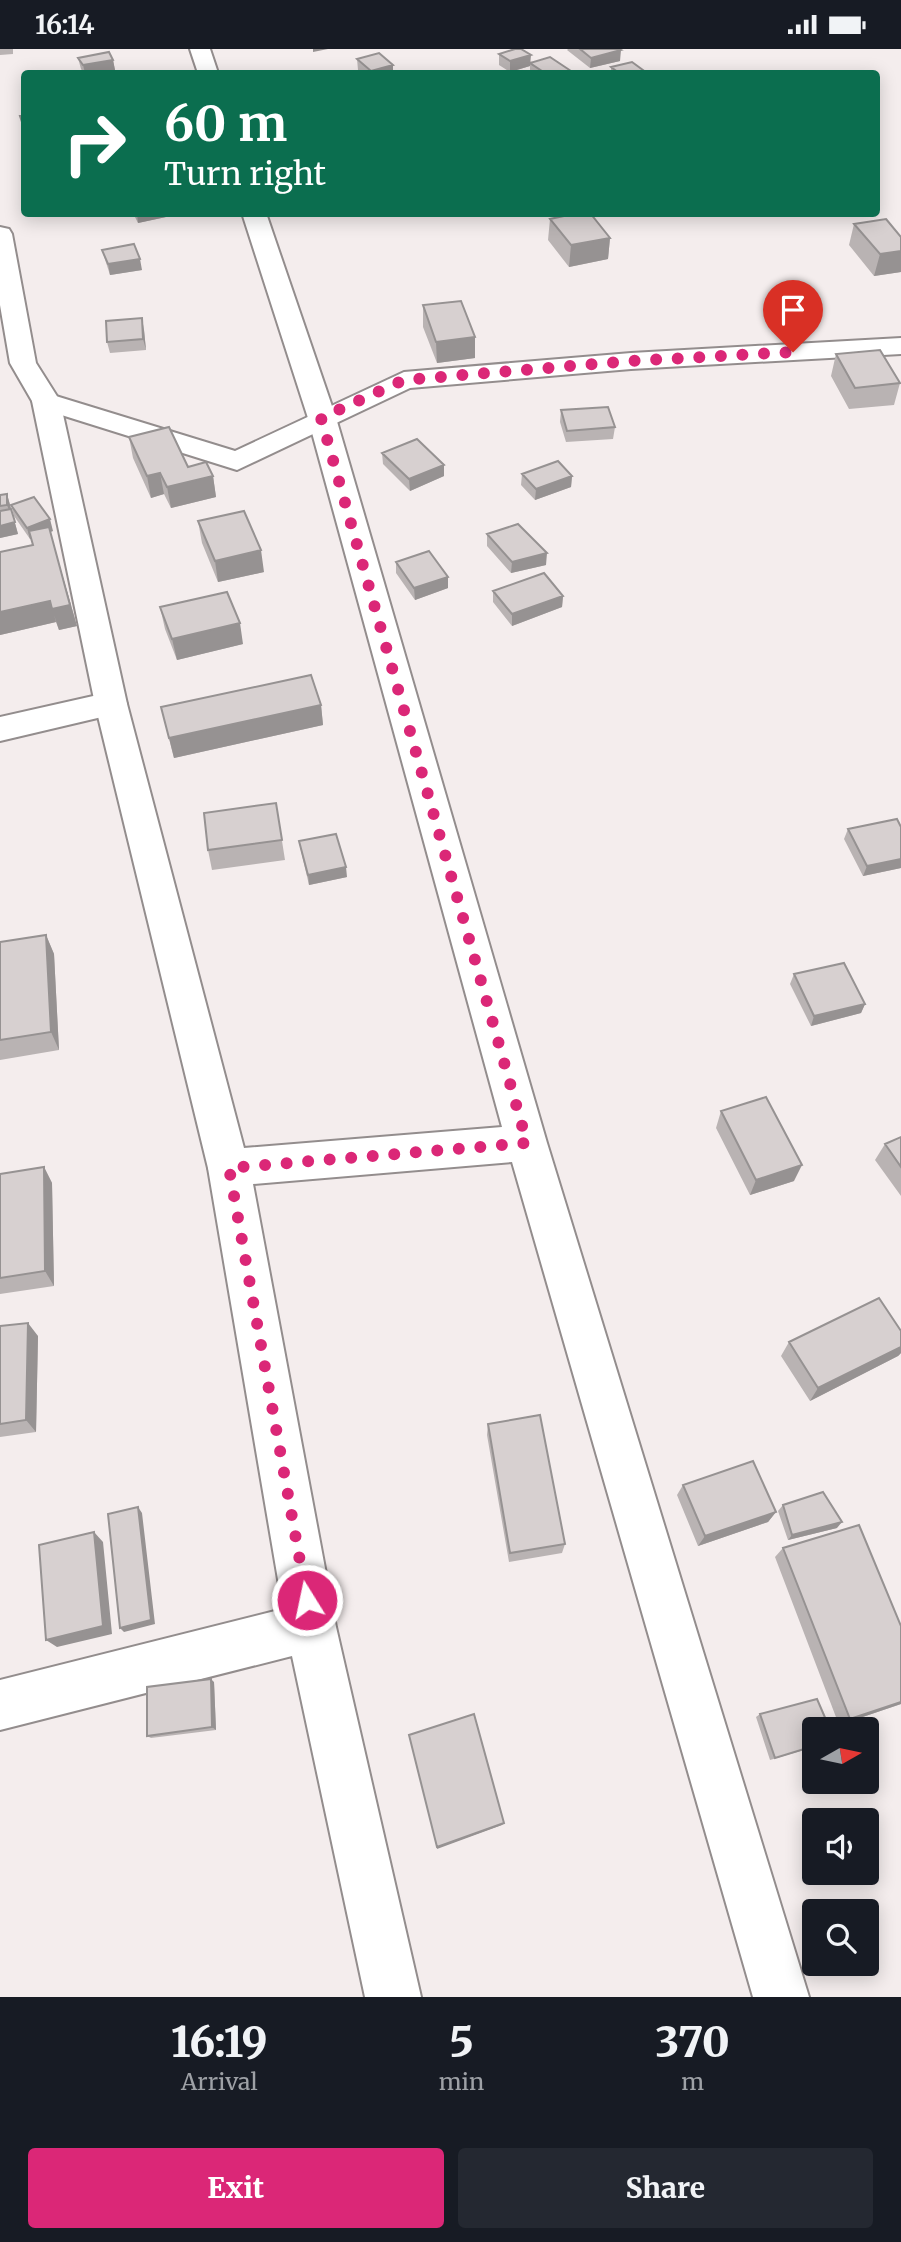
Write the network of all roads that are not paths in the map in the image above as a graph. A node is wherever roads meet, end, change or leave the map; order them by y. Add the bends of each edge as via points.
1 (200, 49) edge
2 (207, 70) edge
3 (255, 217) edge
4 (0, 234) edge
5 (901, 346) edge
6 (46, 401) junction
7 (321, 418) junction
8 (111, 703) junction
9 (0, 729) edge
10 (527, 1143) junction
11 (229, 1168) junction
12 (311, 1627) junction
13 (0, 1705) edge
14 (393, 1997) edge
15 (782, 1997) edge

1 - 2 street
3 - 7 street
4 - 6 street via 23,363
5 - 7 street via 404,380
6 - 7 street via 237,461
6 - 8 street
7 - 10 street
8 - 9 street
8 - 11 street
10 - 11 street
10 - 15 street
11 - 12 street
12 - 13 street
12 - 14 street

